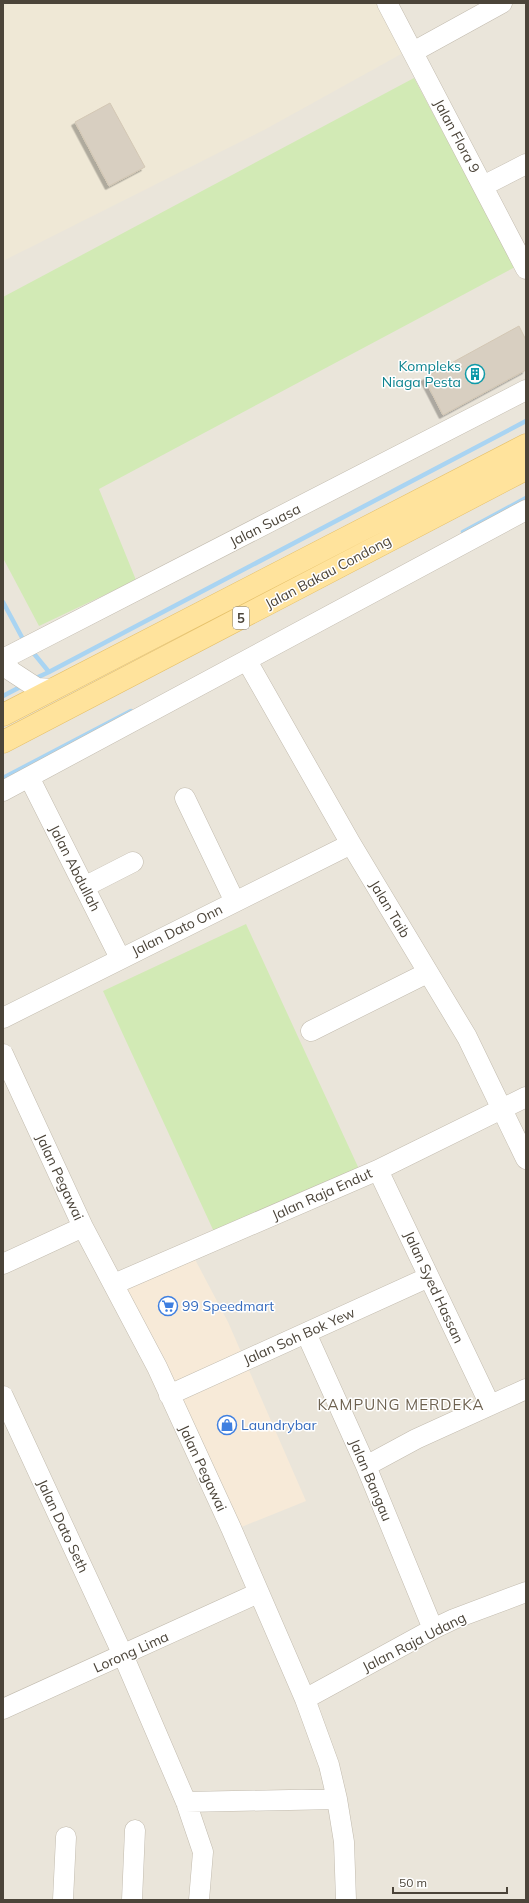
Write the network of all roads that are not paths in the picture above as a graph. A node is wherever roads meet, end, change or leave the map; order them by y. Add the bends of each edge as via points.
1 (387, 3) edge
2 (502, 3) edge
3 (413, 52) junction
4 (526, 164) edge
5 (483, 186) junction
6 (526, 269) edge
7 (526, 390) edge
8 (526, 445) edge
9 (526, 469) edge
10 (526, 510) edge
11 (9, 660) edge
12 (247, 661) junction
13 (45, 688) junction
14 (3, 715) edge
15 (3, 742) edge
16 (29, 777) junction
17 (3, 791) edge
18 (185, 798) dead end
19 (351, 844) junction
20 (133, 862) dead end
21 (84, 886) junction
22 (235, 902) junction
23 (120, 958) junction
24 (427, 973) junction
25 (3, 1018) edge
26 (311, 1031) dead end
27 (3, 1054) edge
28 (526, 1097) edge
29 (501, 1109) junction
30 (526, 1159) edge
31 (378, 1170) junction
32 (84, 1228) junction
33 (3, 1264) edge
34 (429, 1277) junction
35 (114, 1284) junction
36 (306, 1332) junction
37 (526, 1389) edge
38 (169, 1395) junction
39 (3, 1396) edge
40 (490, 1405) junction
41 (9, 1424) edge
42 (366, 1466) junction
43 (526, 1592) edge
44 (258, 1593) junction
45 (433, 1629) junction
46 (123, 1655) junction
47 (305, 1699) junction
48 (5, 1704) edge
49 (337, 1799) junction
50 (186, 1802) junction
51 (135, 1830) dead end
52 (66, 1837) dead end
53 (63, 1900) edge
54 (132, 1900) edge
55 (199, 1900) edge
56 (346, 1900) edge

1 - 3 street, Jalan Flora 9
2 - 3 street
3 - 5 street, Jalan Flora 9
4 - 5 street
5 - 6 street, Jalan Flora 9
7 - 11 street, Jalan Suasa via 48,636
8 - 13 main road, Jalan Bakau Condong / 5
9 - 15 main road, Jalan Bakau Condong / 5
10 - 12 street
11 - 13 street
12 - 16 street
12 - 19 street, Jalan Taib
13 - 14 main road, Jalan Bakau Condong / 5
16 - 17 street
16 - 21 street, Jalan Abdullah
18 - 22 street
19 - 22 street, Jalan Dato Onn
19 - 24 street, Jalan Taib
20 - 21 street
21 - 23 street, Jalan Abdullah
22 - 23 street, Jalan Dato Onn
23 - 25 street, Jalan Dato Onn
24 - 26 street
24 - 29 street, Jalan Taib via 467,1037
27 - 32 street, Jalan Pegawai
28 - 29 street, Jalan Raja Endut
29 - 30 street, Jalan Taib
29 - 31 street, Jalan Raja Endut
31 - 34 street, Jalan Syed Hassan
31 - 35 street, Jalan Raja Endut
32 - 33 street
32 - 35 street, Jalan Pegawai
34 - 36 street, Jalan Soh Bok Yew
34 - 40 street, Jalan Syed Hassan
35 - 38 street, Jalan Pegawai via 157,1366
36 - 38 street, Jalan Soh Bok Yew
36 - 42 street, Jalan Bangau
37 - 40 street
38 - 44 street, Jalan Pegawai via 231,1528
39 - 41 street, Jalan Dato Seth
40 - 42 street via 416,1439
41 - 46 street, Jalan Dato Seth
42 - 45 street, Jalan Bangau
43 - 45 street, Jalan Raja Udang
44 - 46 street, Lorong Lima
44 - 47 street, Jalan Pegawai
45 - 47 street, Jalan Raja Udang
46 - 48 street, Lorong Lima
46 - 50 street, Jalan Dato Seth
47 - 49 street, Jalan Pegawai via 329,1765
49 - 50 street
49 - 56 street, Jalan Pegawai via 344,1842
50 - 55 street, Jalan Dato Seth via 203,1852
51 - 54 street
52 - 53 street

